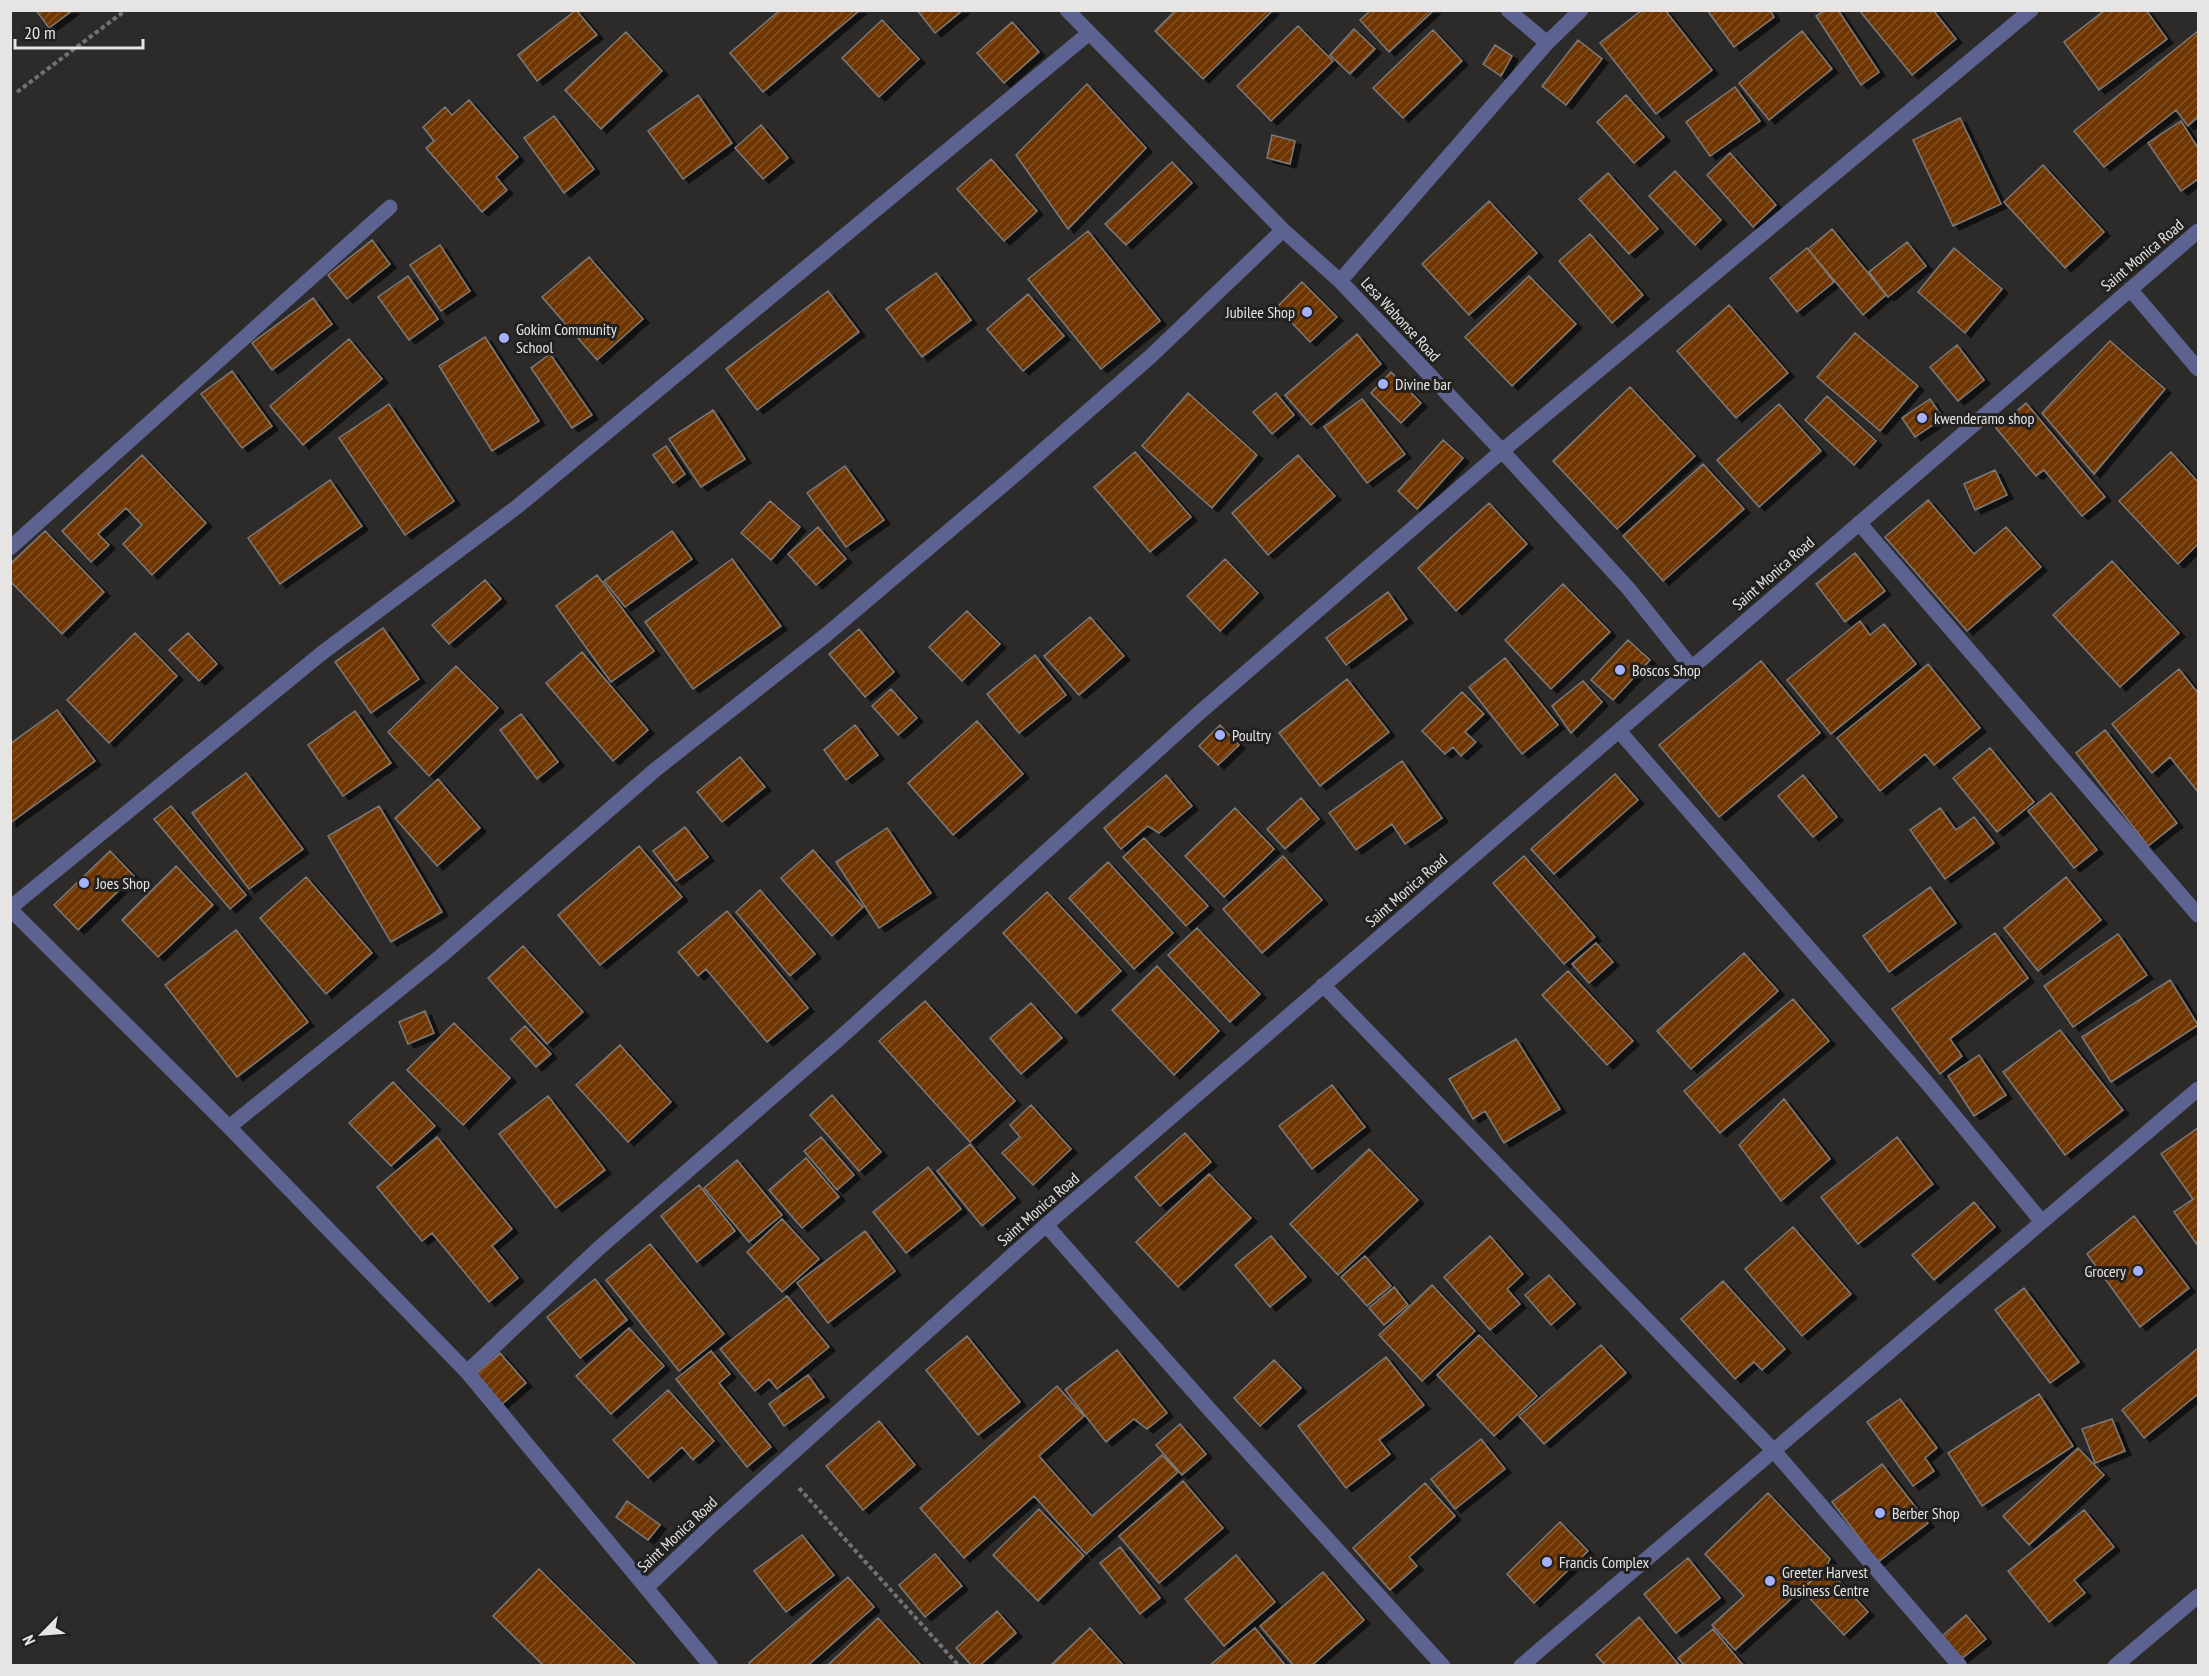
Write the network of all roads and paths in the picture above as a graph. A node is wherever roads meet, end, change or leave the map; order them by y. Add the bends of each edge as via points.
1 (126, 10) edge
2 (1068, 10) edge
3 (1508, 10) edge
4 (1581, 10) edge
5 (2031, 10) edge
6 (1088, 34) junction
7 (1548, 43) junction
8 (17, 92) dead end
9 (390, 207) dead end
10 (1283, 230) junction
11 (2199, 231) edge
12 (1340, 281) junction
13 (2130, 289) junction
14 (2199, 369) edge
15 (1502, 451) junction
16 (1859, 523) junction
17 (10, 548) edge
18 (1692, 668) junction
19 (1619, 730) junction
20 (10, 909) edge
21 (2199, 915) edge
22 (1323, 985) junction
23 (2199, 1089) edge
24 (229, 1127) junction
25 (2042, 1222) junction
26 (1046, 1225) junction
27 (466, 1372) junction
28 (1774, 1451) junction
29 (779, 1466) junction
30 (646, 1588) junction
31 (2199, 1596) edge
32 (711, 1665) edge
33 (959, 1665) edge
34 (1443, 1665) edge
35 (1521, 1665) edge
36 (1960, 1665) edge
37 (2115, 1665) edge

1 - 8 path
2 - 6 street, Lesa Wabonse Road
3 - 7 street
4 - 7 street
5 - 15 street
6 - 10 street, Lesa Wabonse Road
6 - 20 street via 527,499 322,653
7 - 12 street
9 - 17 street
10 - 12 street, Lesa Wabonse Road
10 - 24 street via 1151,356 1016,474 835,627 655,770 441,956
11 - 13 street, Saint Monica Road
12 - 15 street, Lesa Wabonse Road
13 - 14 street
13 - 16 street, Saint Monica Road
15 - 18 street, Lesa Wabonse Road via 1628,588
15 - 27 street via 1198,714 840,1038 598,1249
16 - 18 street, Saint Monica Road
16 - 21 street
18 - 19 street, Saint Monica Road
19 - 22 street, Saint Monica Road
19 - 25 street via 1928,1084
20 - 24 street
22 - 26 street, Saint Monica Road
22 - 28 street
23 - 25 street
24 - 27 street
25 - 28 street
26 - 29 street, Saint Monica Road
26 - 34 street
27 - 30 street
28 - 35 street
28 - 36 street
29 - 30 street, Saint Monica Road
29 - 33 path
30 - 32 street
31 - 37 street

